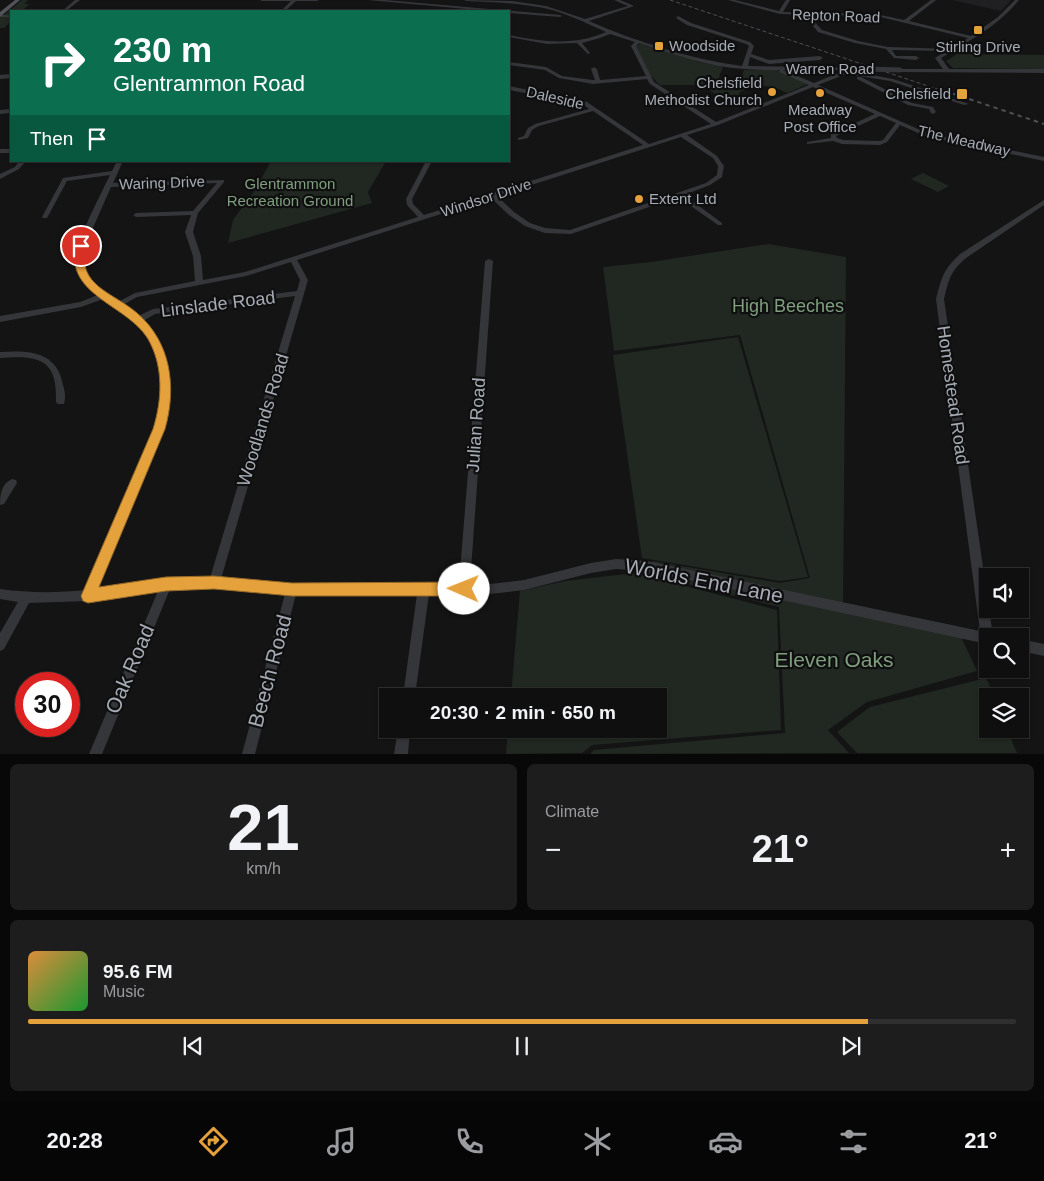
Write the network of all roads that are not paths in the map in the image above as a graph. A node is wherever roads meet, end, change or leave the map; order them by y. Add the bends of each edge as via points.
1 (18, 0) edge
2 (78, 0) edge
3 (262, 0) edge
4 (295, 0) edge
5 (317, 0) edge
6 (370, 0) edge
7 (466, 0) edge
8 (479, 0) edge
9 (616, 0) edge
10 (730, 0) edge
11 (788, 0) edge
12 (934, 0) edge
13 (498, 1) junction
14 (1008, 1) edge
15 (1016, 1) edge
16 (530, 2) edge
17 (65, 10) edge
18 (284, 10) edge
19 (484, 10) edge
20 (492, 10) joint
21 (510, 11) edge
22 (780, 13) junction
23 (806, 14) junction
24 (0, 16) edge
25 (678, 16) dead end
26 (584, 21) junction
27 (905, 22) junction
28 (592, 25) junction
29 (610, 32) junction
30 (510, 36) edge
31 (972, 38) junction
32 (578, 41) junction
33 (638, 41) junction
34 (888, 48) junction
35 (951, 50) junction
36 (588, 53) dead end
37 (748, 55) junction
38 (820, 58) dead end
39 (916, 58) dead end
40 (510, 62) edge
41 (745, 68) junction
42 (594, 69) dead end
43 (777, 69) junction
44 (900, 70) joint
45 (947, 70) junction
46 (844, 71) junction
47 (1044, 71) edge
48 (647, 77) junction
49 (598, 82) junction
50 (814, 85) junction
51 (510, 88) edge
52 (966, 104) dead end
53 (594, 109) junction
54 (934, 112) dead end
55 (880, 114) junction
56 (900, 123) junction
57 (716, 124) junction
58 (682, 135) junction
59 (520, 139) dead end
60 (834, 139) junction
61 (809, 143) dead end
62 (648, 146) junction
63 (1044, 159) edge
64 (22, 162) edge
65 (120, 162) edge
66 (428, 162) edge
67 (114, 173) junction
68 (0, 177) edge
69 (109, 185) junction
70 (679, 194) junction
71 (493, 196) junction
72 (1044, 202) edge
73 (195, 213) junction
74 (136, 215) dead end
75 (45, 217) dead end
76 (423, 218) junction
77 (720, 224) dead end
78 (293, 258) junction
79 (489, 261) dead end
80 (199, 283) junction
81 (300, 293) junction
82 (103, 296) junction
83 (118, 305) junction
84 (0, 319) edge
85 (138, 320) junction
86 (0, 355) edge
87 (61, 402) dead end
88 (12, 483) dead end
89 (0, 501) edge
90 (214, 583) junction
91 (166, 584) junction
92 (424, 588) junction
93 (292, 589) junction
94 (464, 589) junction
95 (0, 594) edge
96 (88, 596) junction
97 (26, 598) junction
98 (986, 628) edge
99 (979, 636) edge
100 (0, 645) edge
101 (1029, 647) edge
102 (1044, 650) edge
103 (410, 688) edge
104 (403, 738) edge
105 (95, 754) edge
106 (248, 754) edge
107 (401, 754) edge

1 - 24 main road
2 - 17 street
3 - 4 street
4 - 5 street
4 - 18 street
6 - 19 street, Warren Road
7 - 8 street, Warren Road
8 - 13 street, Warren Road
9 - 26 street via 632,6
10 - 22 street, Repton Road
11 - 22 street
12 - 27 street
13 - 16 street, Warren Road
13 - 20 street
14 - 15 street
15 - 31 street via 1007,13
16 - 26 street, Warren Road
19 - 20 street, Warren Road
21 - 28 street, Warren Road via 550,14
22 - 23 street, Repton Road
23 - 27 street, Repton Road via 864,14
23 - 34 street via 820,31
25 - 37 street via 689,24 748,43 752,46
26 - 28 street, Warren Road
27 - 31 street, Repton Road
28 - 29 street, Warren Road
29 - 32 street
29 - 33 street, Warren Road
30 - 32 street via 536,41
31 - 35 street
32 - 36 street
33 - 41 street, Warren Road via 697,60
33 - 48 street via 633,46
34 - 35 street
34 - 39 street via 894,57
35 - 45 street via 938,58
37 - 38 street via 769,62
37 - 41 street
40 - 49 street via 546,69 561,78
41 - 43 street, Warren Road
42 - 49 street
43 - 46 street, Warren Road
43 - 50 street, The Meadway
44 - 45 street, Warren Road
44 - 46 street, Warren Road, bridge
45 - 47 street, Warren Road
46 - 50 street, Windsor Drive
46 - 52 street via 891,80
46 - 54 street via 910,104 930,108
48 - 49 street
48 - 57 street via 659,89
50 - 55 street, The Meadway
50 - 57 street, Windsor Drive
51 - 53 street, Daleside via 574,100
53 - 59 street via 537,125
53 - 62 street, Daleside
55 - 56 street, The Meadway
55 - 60 street via 833,135
56 - 60 street via 880,143
56 - 63 street, The Meadway via 925,134
57 - 58 street, Windsor Drive
58 - 62 street, Windsor Drive
58 - 70 street via 715,157 721,166 720,176 708,184
60 - 61 street
62 - 71 street, Windsor Drive
64 - 68 street
65 - 67 street
66 - 76 street via 408,199
67 - 69 street
67 - 75 street via 66,179
69 - 73 street, Waring Drive via 222,181
69 - 82 street via 78,256 85,278
70 - 71 street via 572,232 532,228 519,221
70 - 77 street
71 - 76 street, Windsor Drive
72 - 98 street, Homestead Road via 951,267 940,299
73 - 74 street
73 - 80 street, Waring Drive via 190,232 197,256
76 - 78 street, Windsor Drive
78 - 80 street, Windsor Drive via 246,274
78 - 81 street, Woodlands Road via 304,280
79 - 94 street, Julian Road
80 - 83 street, Windsor Drive via 135,295
81 - 85 street, Linslade Road via 153,312
81 - 90 street, Woodlands Road
82 - 83 street
82 - 84 street via 81,304
83 - 85 street
85 - 96 street via 153,338 161,358 166,387 164,412
86 - 87 street via 20,355 47,362 54,368
88 - 89 street
90 - 91 street, Worlds End Lane
90 - 93 street, Worlds End Lane
91 - 96 street, Worlds End Lane
91 - 105 street, Oak Road
92 - 93 street, Worlds End Lane
92 - 94 street, Worlds End Lane
92 - 103 street
93 - 106 street, Beech Road
94 - 99 street, Worlds End Lane via 512,587 602,566 635,564
95 - 97 street, Worlds End Lane
96 - 97 street, Worlds End Lane
97 - 100 street
101 - 102 street
104 - 107 street

